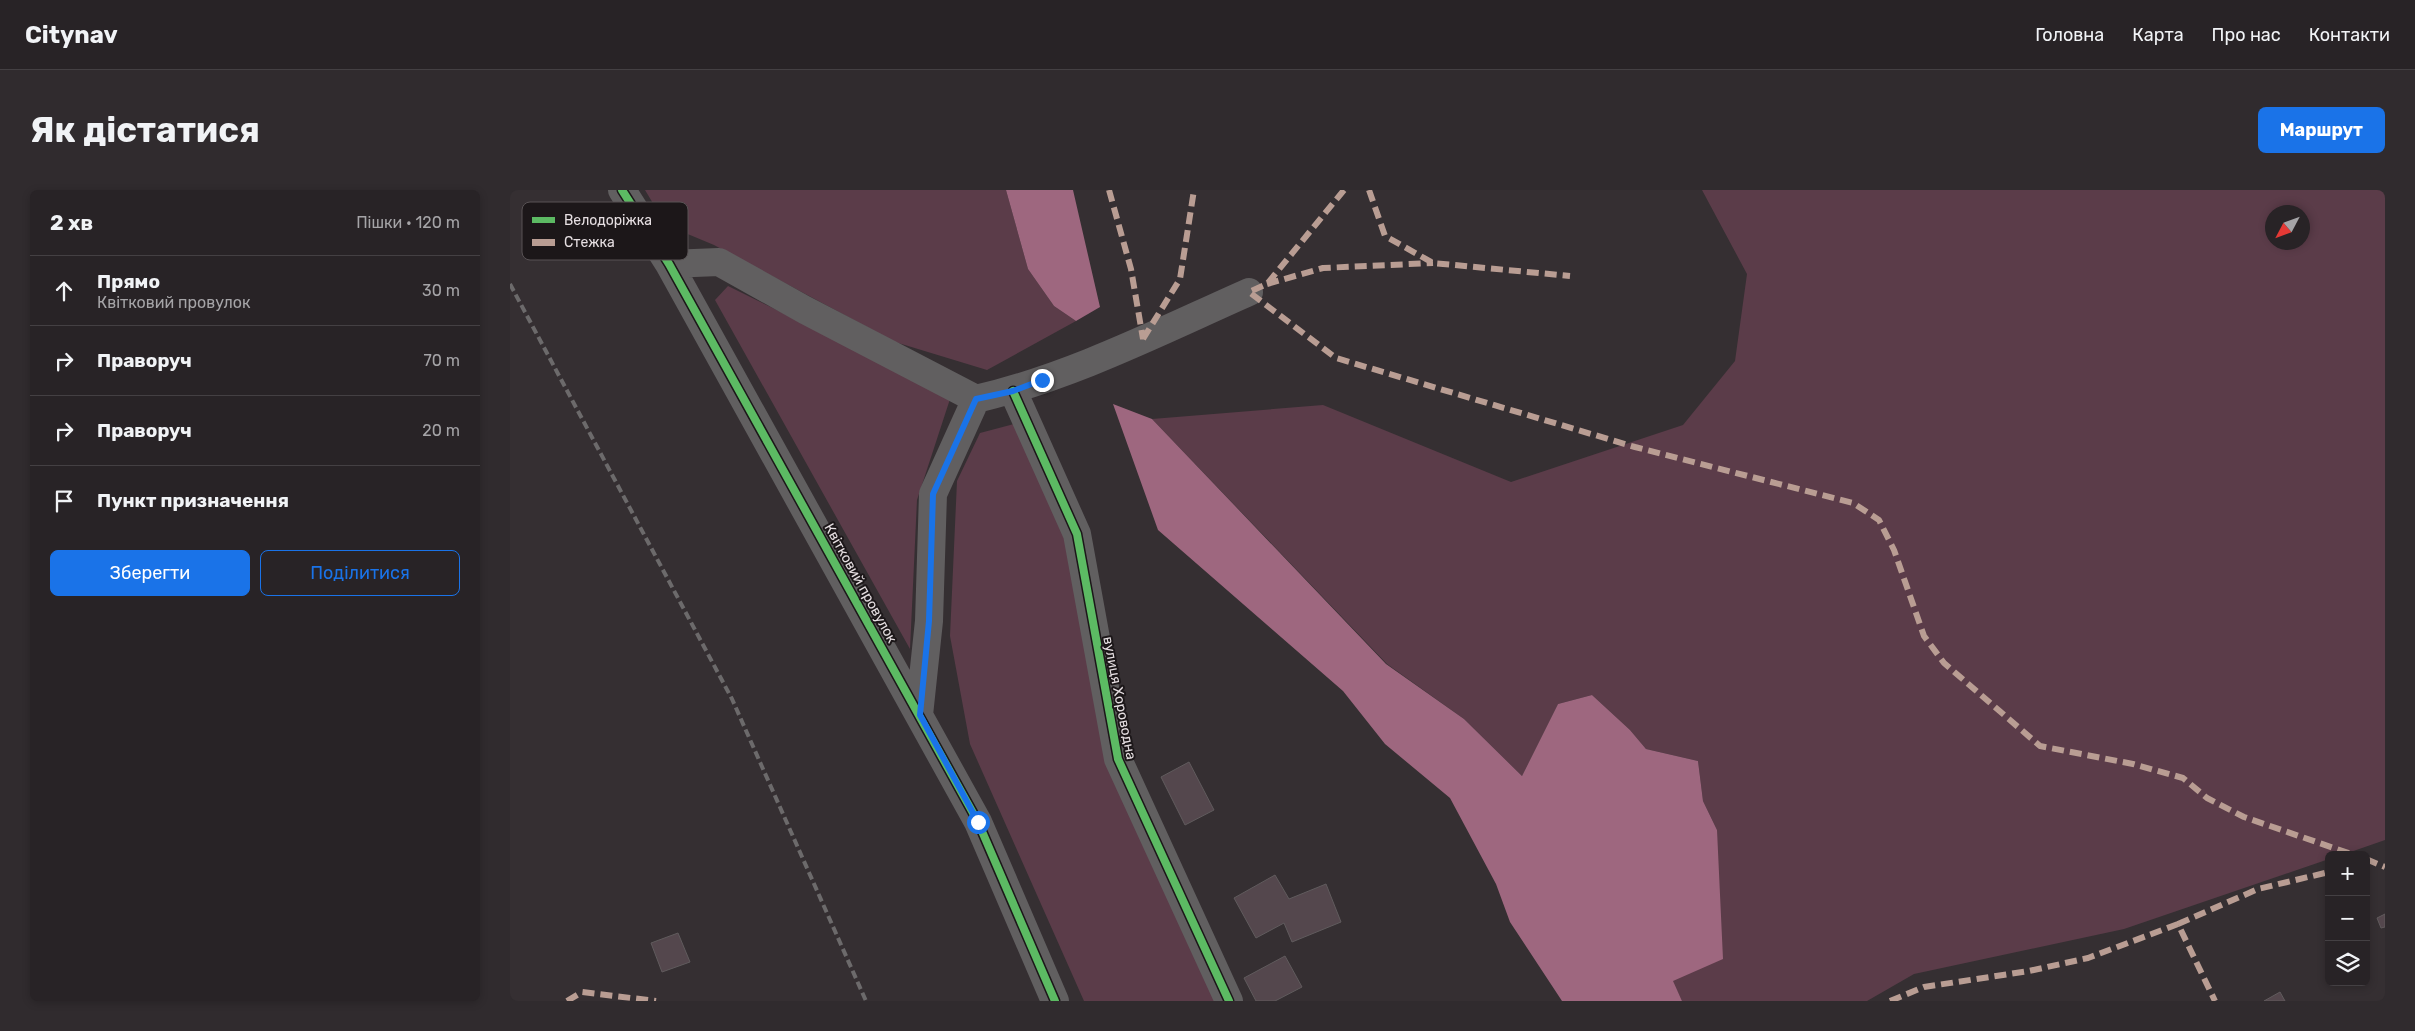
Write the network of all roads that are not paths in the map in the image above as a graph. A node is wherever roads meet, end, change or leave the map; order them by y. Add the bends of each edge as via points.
1 (622, 190) edge
2 (630, 202) edge
3 (666, 260) edge
4 (669, 264) junction
5 (1249, 292) dead end
6 (1013, 391) junction
7 (976, 399) junction
8 (920, 715) junction
9 (1054, 1001) edge
10 (1229, 1001) edge

1 - 2 street, Квітковий провулок
3 - 4 street, Квітковий провулок
4 - 7 street via 719,262
4 - 8 street, Квітковий провулок
5 - 6 street via 1080,366
6 - 7 street
6 - 10 street, вулиця Хороводна via 1077,534 1118,759
7 - 8 street via 933,494 929,621
8 - 9 street, Квітковий провулок via 978,822

